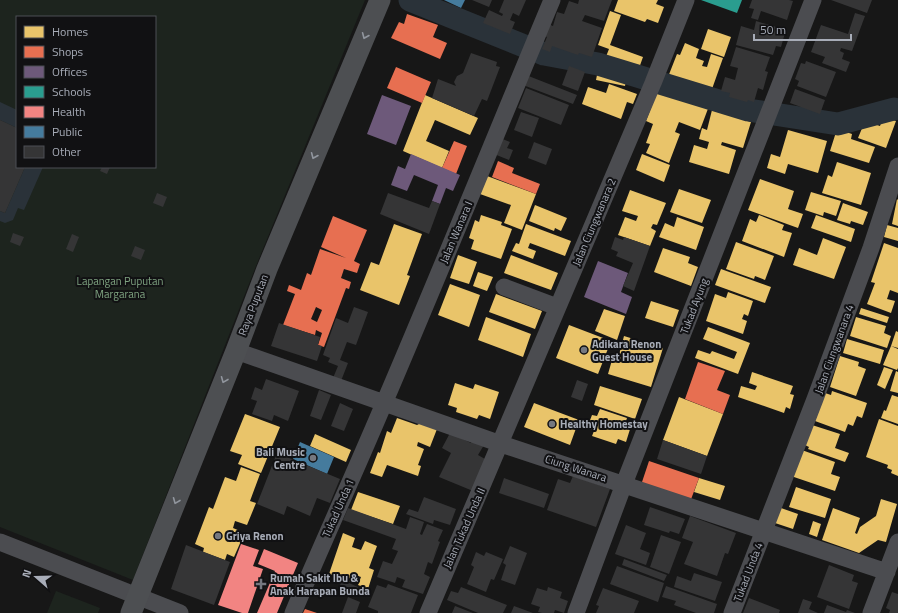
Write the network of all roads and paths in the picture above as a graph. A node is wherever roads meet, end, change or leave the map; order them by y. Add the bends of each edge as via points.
1 (380, 0) edge
2 (552, 0) edge
3 (686, 0) edge
4 (813, 0) edge
5 (898, 166) edge
6 (504, 288) dead end
7 (557, 307) junction
8 (236, 351) junction
9 (384, 403) junction
10 (501, 444) junction
11 (624, 484) junction
12 (763, 531) junction
13 (0, 542) edge
14 (898, 542) edge
15 (887, 572) junction
16 (135, 605) edge
17 (180, 613) edge
18 (294, 613) edge
19 (428, 613) edge
20 (576, 613) edge
21 (732, 613) edge
22 (871, 613) edge

1 -> 8 main road, Raya Puputan via 267,269
2 - 9 street, Jalan Wanara I
3 - 7 street, Jalan Ciungwanara 2
4 - 11 street, Tukad Ayung
5 - 12 street, Jalan Ciungwanara 4 via 816,399
6 - 7 street
7 - 10 street, Jalan Ciungwanara 2
8 - 9 street, Ciung Wanara
8 -> 16 main road, Raya Puputan
9 - 10 street, Ciung Wanara
9 - 18 street, Tukad Unda 1
10 - 11 street, Ciung Wanara
10 - 19 street, Jalan Tukad Unda II
11 - 12 street, Ciung Wanara
11 - 20 street, Tukad Ayung
12 - 15 street, Ciung Wanara
12 - 21 street, Tukad Unda 4
13 - 16 street
14 - 15 street
15 - 22 street
16 - 17 street

